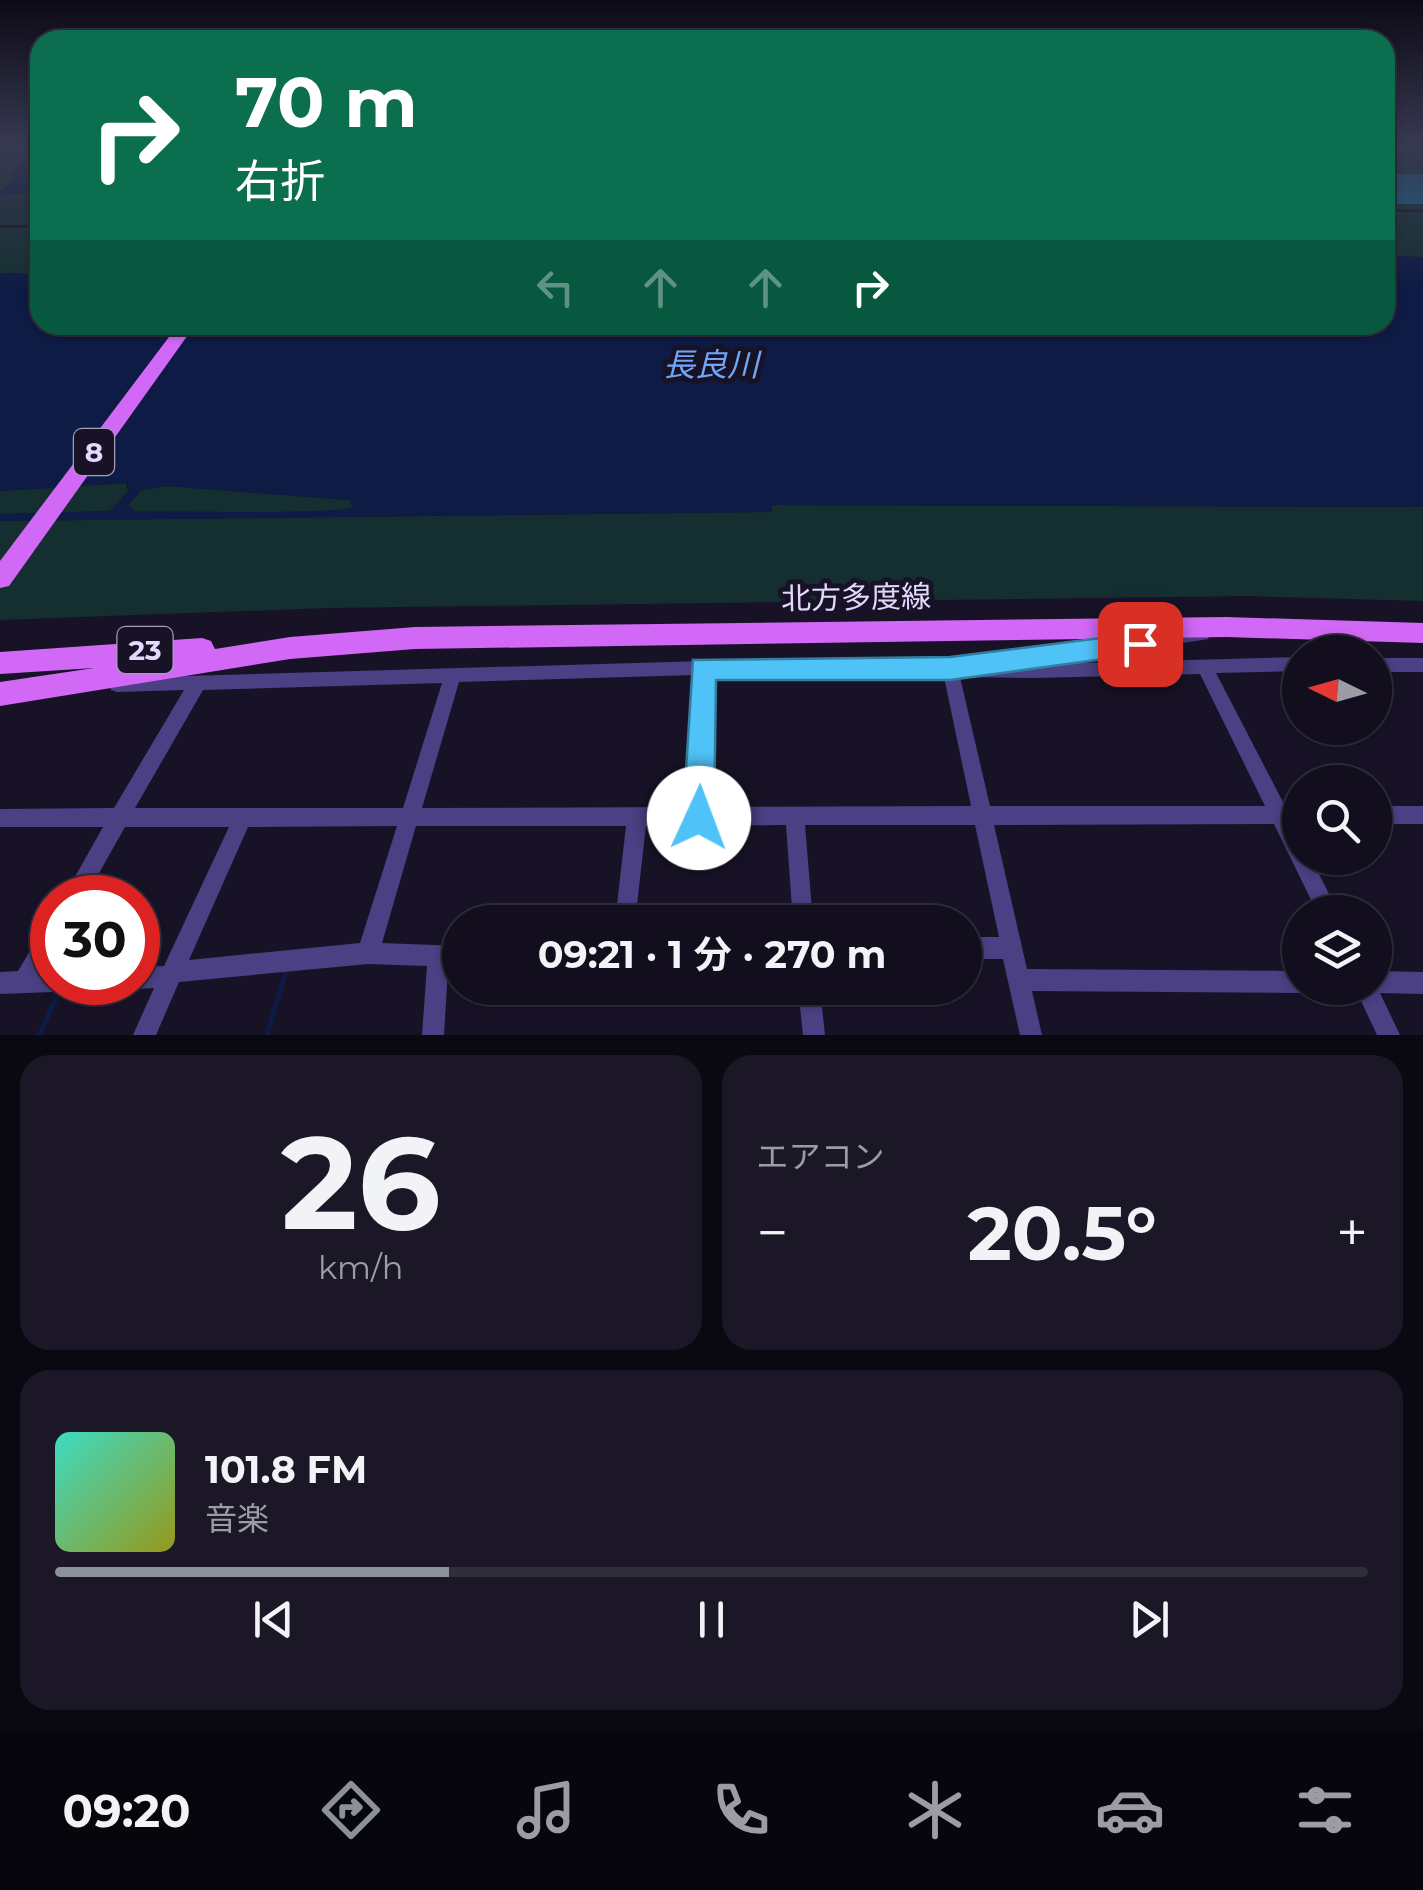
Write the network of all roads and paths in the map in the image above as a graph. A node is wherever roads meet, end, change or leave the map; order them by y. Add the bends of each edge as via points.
1 (180, 335) edge
2 (0, 579) edge
3 (1227, 626) junction
4 (1423, 633) edge
5 (290, 648) junction
6 (0, 663) edge
7 (1282, 665) edge
8 (1392, 665) edge
9 (1423, 665) edge
10 (703, 668) junction
11 (950, 668) junction
12 (1206, 670) junction
13 (453, 674) junction
14 (197, 684) junction
15 (0, 694) edge
16 (0, 703) edge
17 (1282, 801) edge
18 (1282, 815) edge
19 (1392, 815) edge
20 (1423, 815) edge
21 (637, 817) junction
22 (983, 817) junction
23 (0, 818) edge
24 (119, 818) junction
25 (409, 818) junction
26 (699, 818) junction
27 (242, 819) junction
28 (795, 819) junction
29 (86, 875) edge
30 (627, 905) edge
31 (802, 905) edge
32 (982, 948) edge
33 (1012, 948) junction
34 (368, 953) junction
35 (442, 958) edge
36 (30, 971) edge
37 (170, 974) junction
38 (160, 975) edge
39 (1019, 980) junction
40 (24, 982) junction
41 (30, 982) edge
42 (1282, 982) edge
43 (1392, 982) edge
44 (1423, 982) edge
45 (0, 983) edge
46 (442, 994) edge
47 (811, 1005) edge
48 (1375, 1005) edge
49 (144, 1035) edge
50 (434, 1035) edge
51 (814, 1035) edge
52 (1031, 1035) edge
53 (1390, 1035) edge

1 - 2 main road, 8
3 - 4 main road, 北方多度線 / 23
3 - 5 main road, 北方多度線 / 23 via 416,638
3 - 11 street
5 - 6 main road, 23 via 122,651
5 - 15 main road
7 - 12 street
8 - 9 street
10 - 11 street
10 - 13 street
10 - 26 street
11 - 12 street
11 - 22 street
12 - 17 street
13 - 14 street
13 - 25 street
14 - 16 street via 118,684
14 - 24 street
18 - 22 street
19 - 20 street
21 - 25 street
21 - 26 street
21 - 30 street
22 - 28 street
22 - 33 street
23 - 24 street
24 - 27 street
24 - 29 street
25 - 27 street
25 - 34 street
26 - 28 street
27 - 37 street
28 - 31 street
32 - 33 street
33 - 39 street
34 - 35 street
34 - 37 street
36 - 40 street
37 - 38 street
37 - 49 street
39 - 42 street
39 - 52 street
40 - 41 street
40 - 45 street
43 - 44 street
46 - 50 street
47 - 51 street
48 - 53 street

